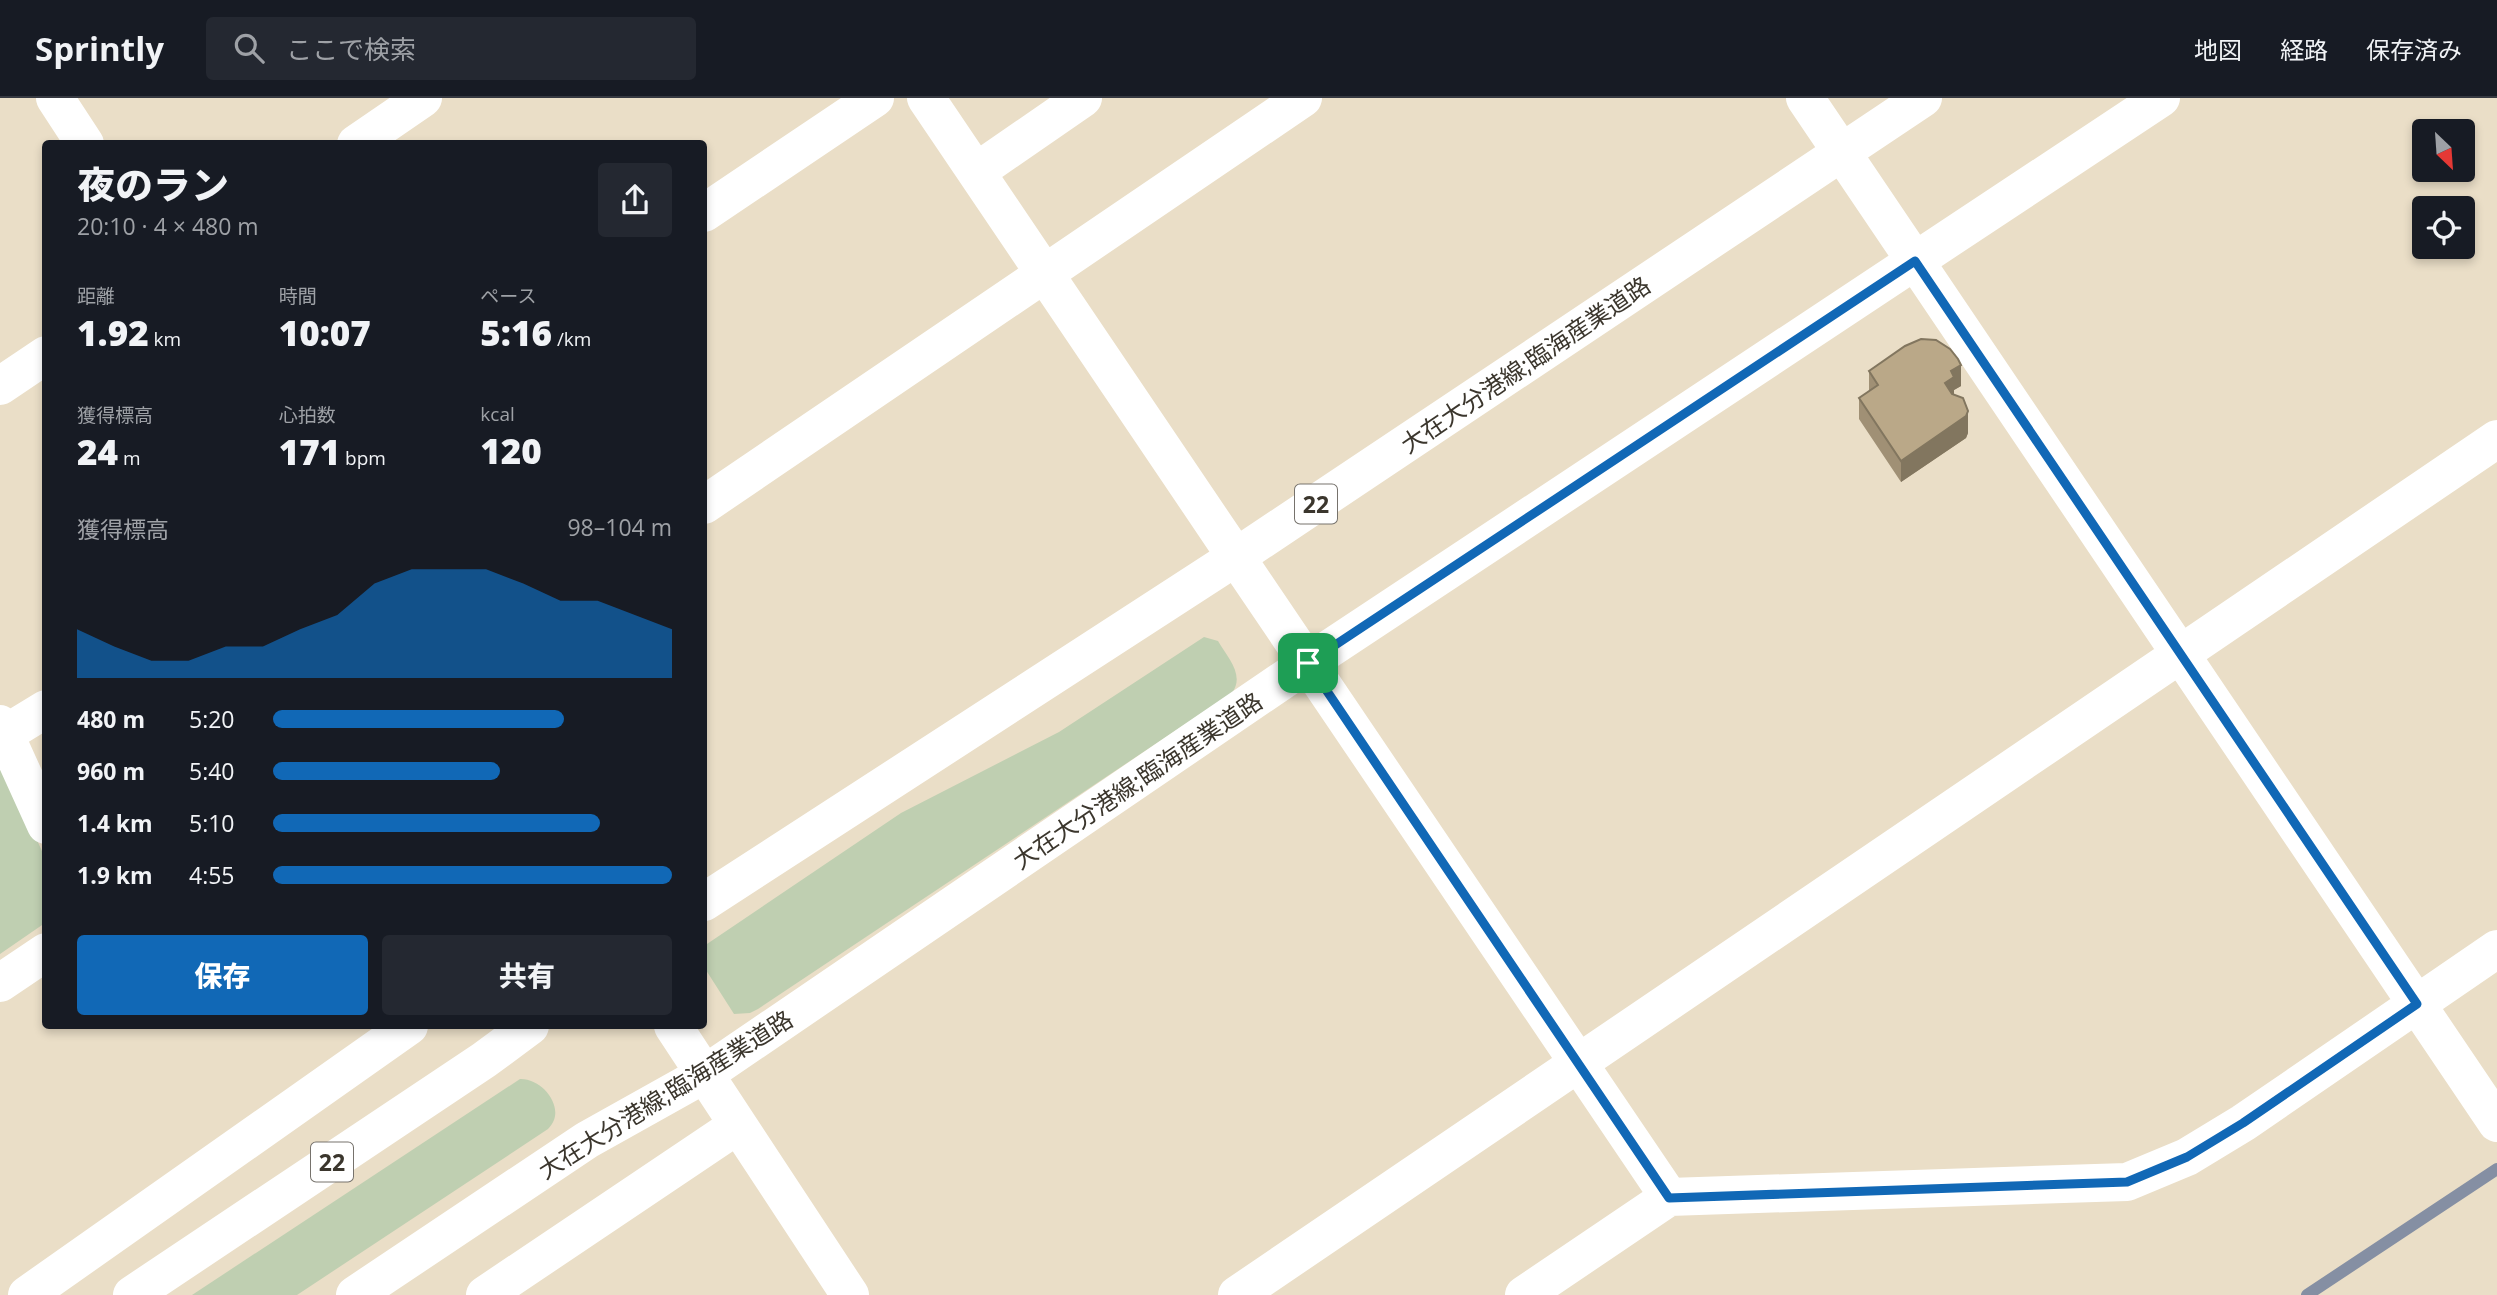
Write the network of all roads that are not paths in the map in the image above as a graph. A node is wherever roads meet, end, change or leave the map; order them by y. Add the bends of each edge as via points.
1 (55, 98) edge
2 (423, 98) edge
3 (875, 98) edge
4 (926, 98) edge
5 (1083, 98) edge
6 (1303, 98) edge
7 (1805, 98) edge
8 (1923, 98) edge
9 (2161, 98) edge
10 (82, 140) edge
11 (362, 140) edge
12 (1841, 153) junction
13 (976, 172) junction
14 (707, 211) edge
15 (1915, 261) junction
16 (1044, 274) junction
17 (42, 358) edge
18 (0, 386) edge
19 (2497, 439) edge
20 (707, 503) edge
21 (1236, 557) junction
22 (2180, 654) junction
23 (1308, 663) junction
24 (42, 711) edge
25 (2, 729) edge
26 (42, 816) edge
27 (707, 900) edge
28 (2497, 950) edge
29 (42, 955) edge
30 (0, 983) edge
31 (2417, 1004) junction
32 (405, 1029) edge
33 (526, 1029) edge
34 (675, 1029) edge
35 (1579, 1063) junction
36 (705, 1074) junction
37 (2497, 1123) edge
38 (738, 1125) junction
39 (1669, 1198) junction
40 (27, 1295) edge
41 (132, 1295) edge
42 (355, 1295) edge
43 (485, 1295) edge
44 (850, 1295) edge
45 (1237, 1295) edge
46 (1524, 1295) edge

1 - 10 street
2 - 11 street
3 - 14 street
4 - 13 street
5 - 13 street
6 - 16 street
7 - 12 street
8 - 12 street, 大在大分港線;臨海産業道路 / 22
9 - 15 street, 大在大分港線;臨海産業道路
12 - 15 street
12 - 21 street, 大在大分港線;臨海産業道路 / 22
13 - 16 street
15 - 22 street
15 - 23 street, 大在大分港線;臨海産業道路
16 - 20 street
16 - 21 street
17 - 18 street
19 - 22 street
21 - 23 street
21 - 27 street, 大在大分港線;臨海産業道路 / 22
22 - 31 street
22 - 35 street
23 - 35 street
23 - 36 street, 大在大分港線;臨海産業道路
24 - 25 street
25 - 26 street
28 - 31 street
29 - 30 street
31 - 37 street
31 - 39 street via 2199,1151 2127,1182
32 - 40 street
33 - 41 street, 22
34 - 36 street
35 - 39 street
35 - 45 street
36 - 38 street
36 - 42 street, 大在大分港線;臨海産業道路 via 587,1140
38 - 43 street
38 - 44 street
39 - 46 street

